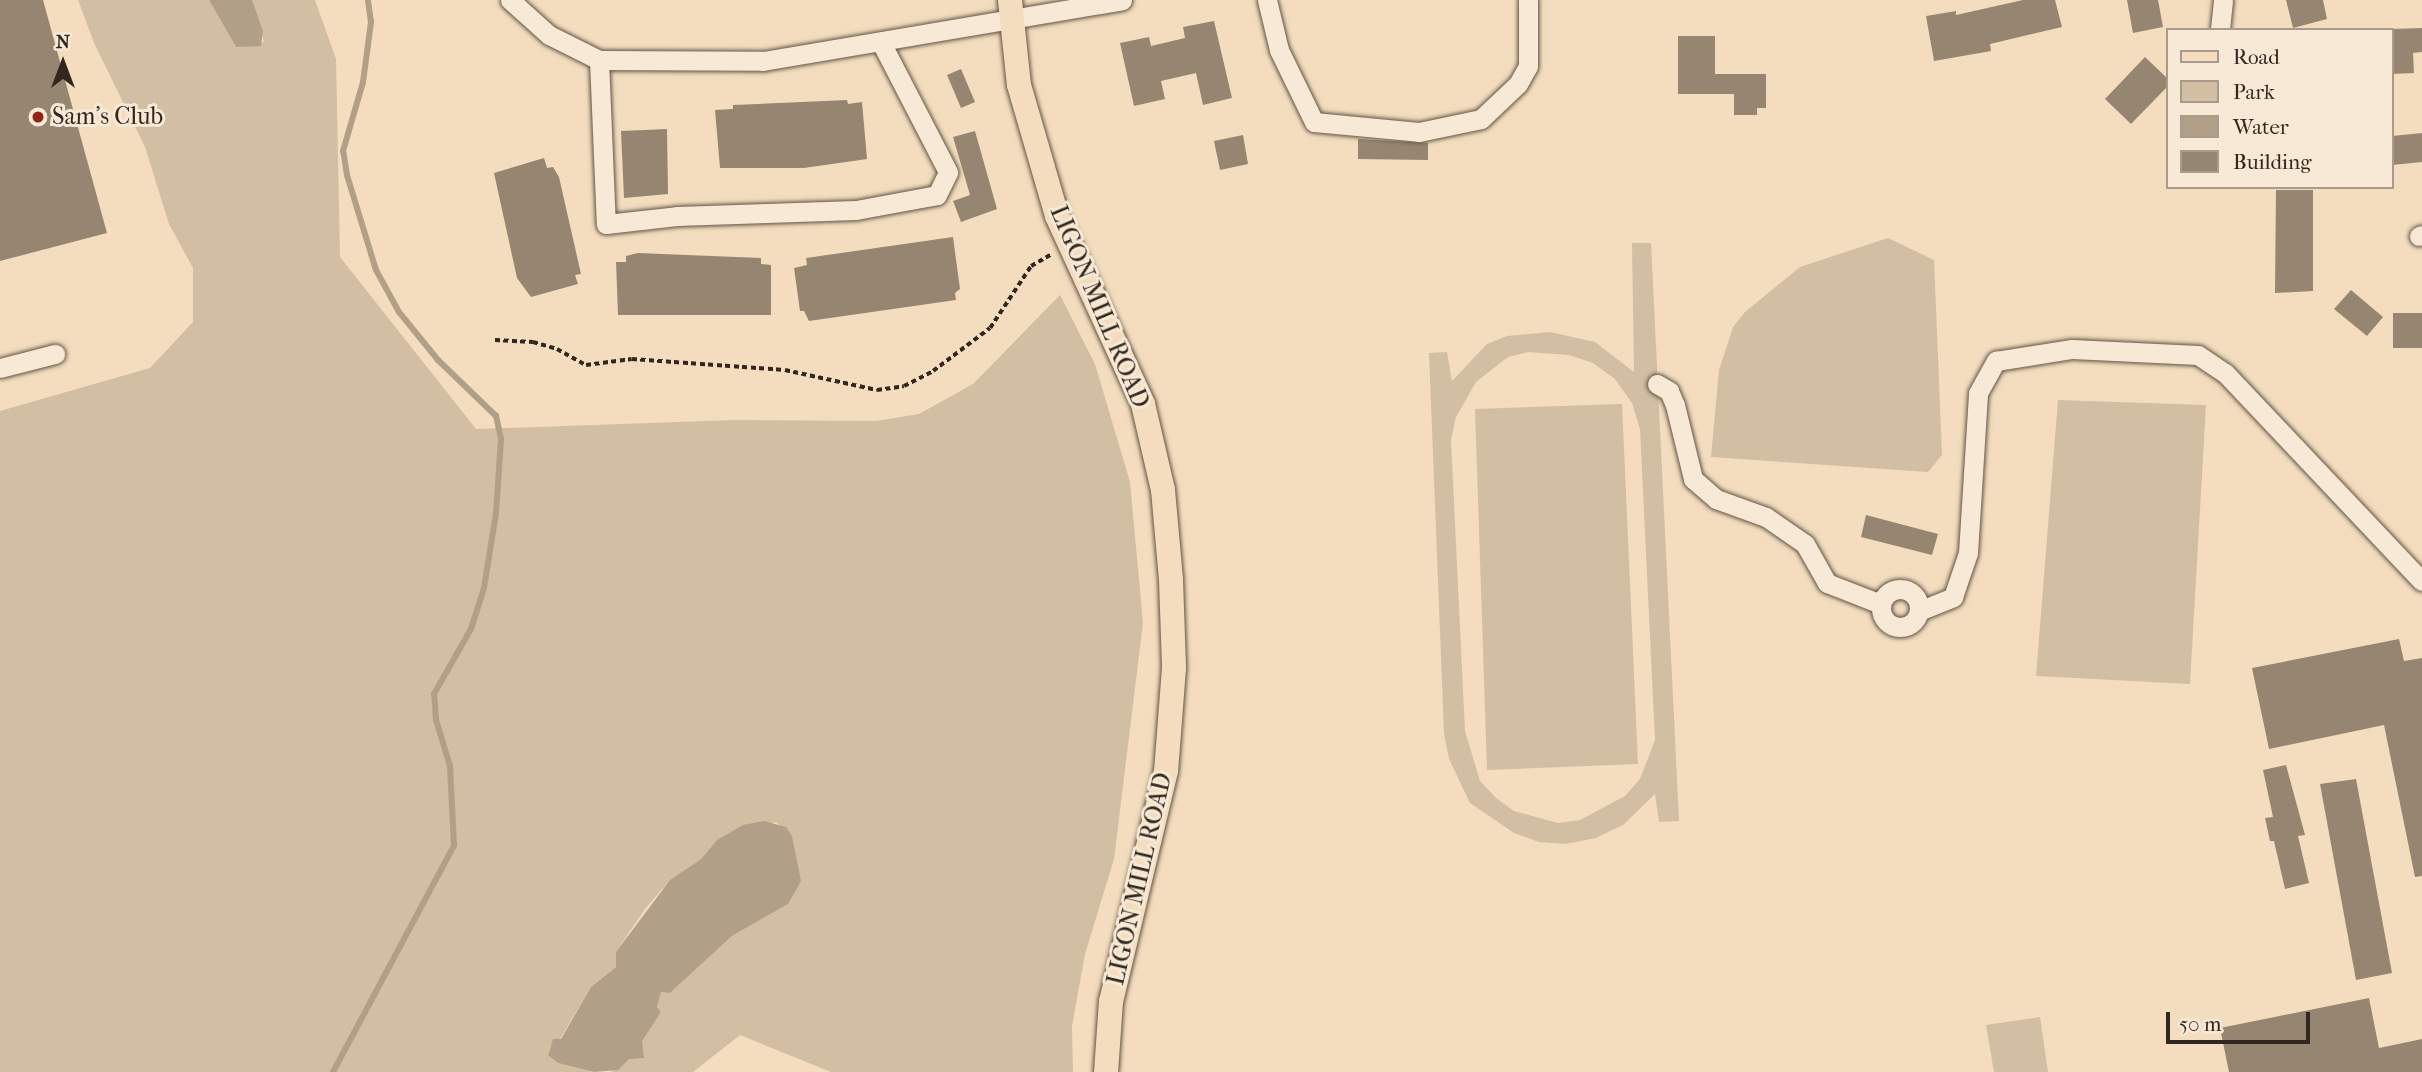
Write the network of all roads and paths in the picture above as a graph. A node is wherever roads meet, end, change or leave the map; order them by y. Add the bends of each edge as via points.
1 (510, 0) edge
2 (1122, 0) edge
3 (1267, 0) edge
4 (1528, 0) edge
5 (2223, 0) edge
6 (1010, 10) edge
7 (2220, 28) edge
8 (881, 42) junction
9 (599, 60) junction
10 (1054, 253) dead end
11 (495, 341) dead end
12 (55, 354) dead end
13 (0, 368) edge
14 (1657, 384) dead end
15 (2422, 582) edge
16 (1106, 1072) edge

1 - 9 street via 549,35
2 - 6 street
3 - 4 street via 1279,50 1314,122 1419,132 1481,118 1518,84 1528,66
5 - 7 street
6 - 8 street
6 - 16 main road, LIGON MILL ROAD via 1019,85 1057,216 1143,404 1167,529 1174,668 1167,771 1111,1001
8 - 9 street via 763,61
8 - 9 street via 948,172 937,195 856,211 677,216 606,224
10 - 11 path via 1031,266 990,328 933,371 904,386 877,390 786,370 660,361 586,365 557,349
12 - 13 street
14 - 15 street via 1669,391 1675,405 1693,479 1716,499 1766,517 1805,544 1827,583 1881,604 1887,593 1900,588 1917,598 1919,611 1953,597 1968,552 1978,393 1996,361 2072,349 2198,355 2225,373

